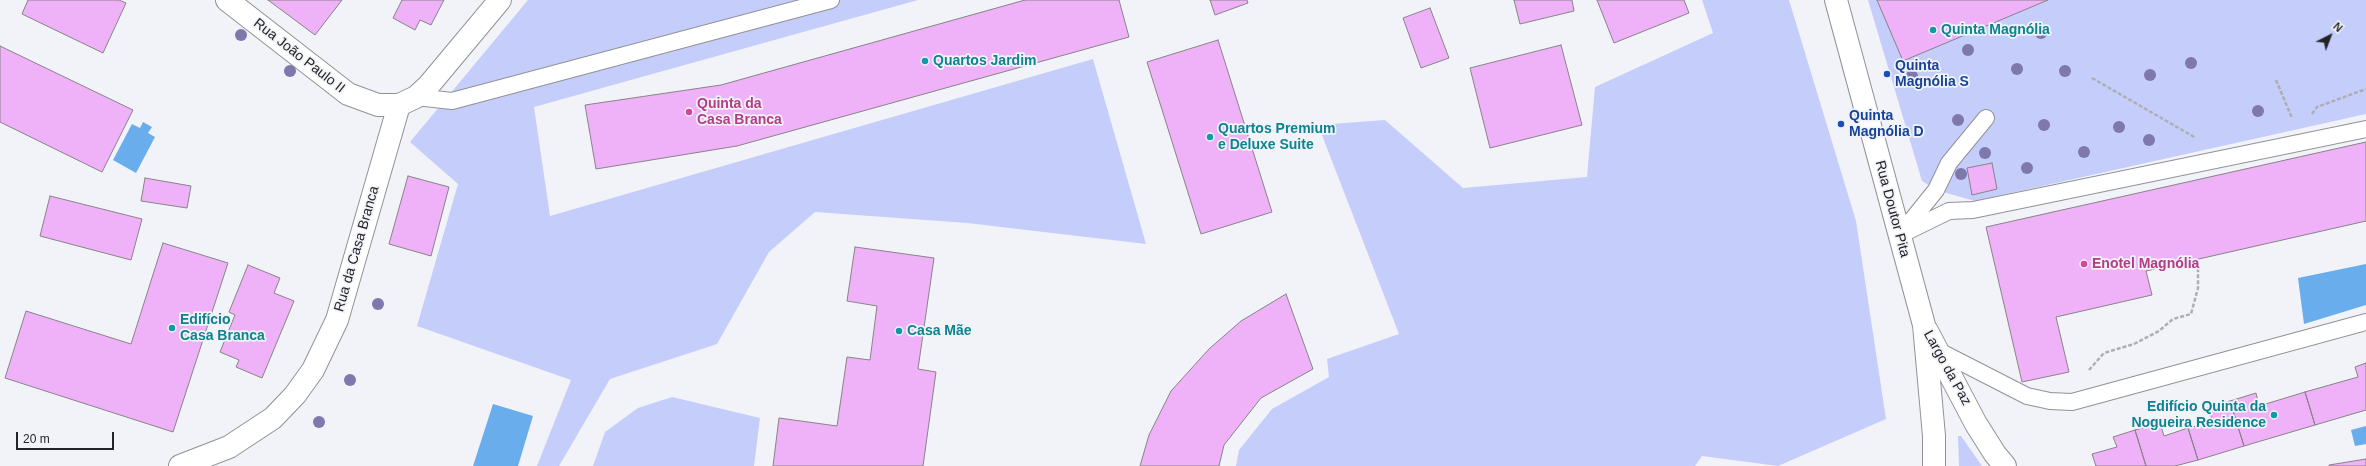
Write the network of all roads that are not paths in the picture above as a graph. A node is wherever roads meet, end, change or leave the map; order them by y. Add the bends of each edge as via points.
1 (226, 0) edge
2 (500, 0) edge
3 (831, 0) edge
4 (1836, 0) edge
5 (408, 101) junction
6 (1986, 118) dead end
7 (2366, 129) edge
8 (1900, 235) junction
9 (2366, 322) edge
10 (1924, 325) junction
11 (1939, 351) junction
12 (180, 466) edge
13 (1934, 466) edge
14 (2006, 466) edge

1 - 5 street, Rua João Paulo II via 348,94 378,105
2 - 5 street, Rua da Casa Branca via 429,84
3 - 5 lane via 452,101
4 - 8 street, Rua Doutor Pita
5 - 12 street, Rua da Casa Branca via 337,320 313,370 273,418 229,447
6 - 8 lane via 1949,163 1936,190
7 - 8 lane via 1973,210 1949,211
8 - 10 street, Rua Doutor Pita
9 - 11 lane via 2072,402 2027,396
10 - 11 street, Largo da Paz
10 - 13 street, Largo da Paz via 1934,436
11 - 14 street, Largo da Paz via 1976,424

